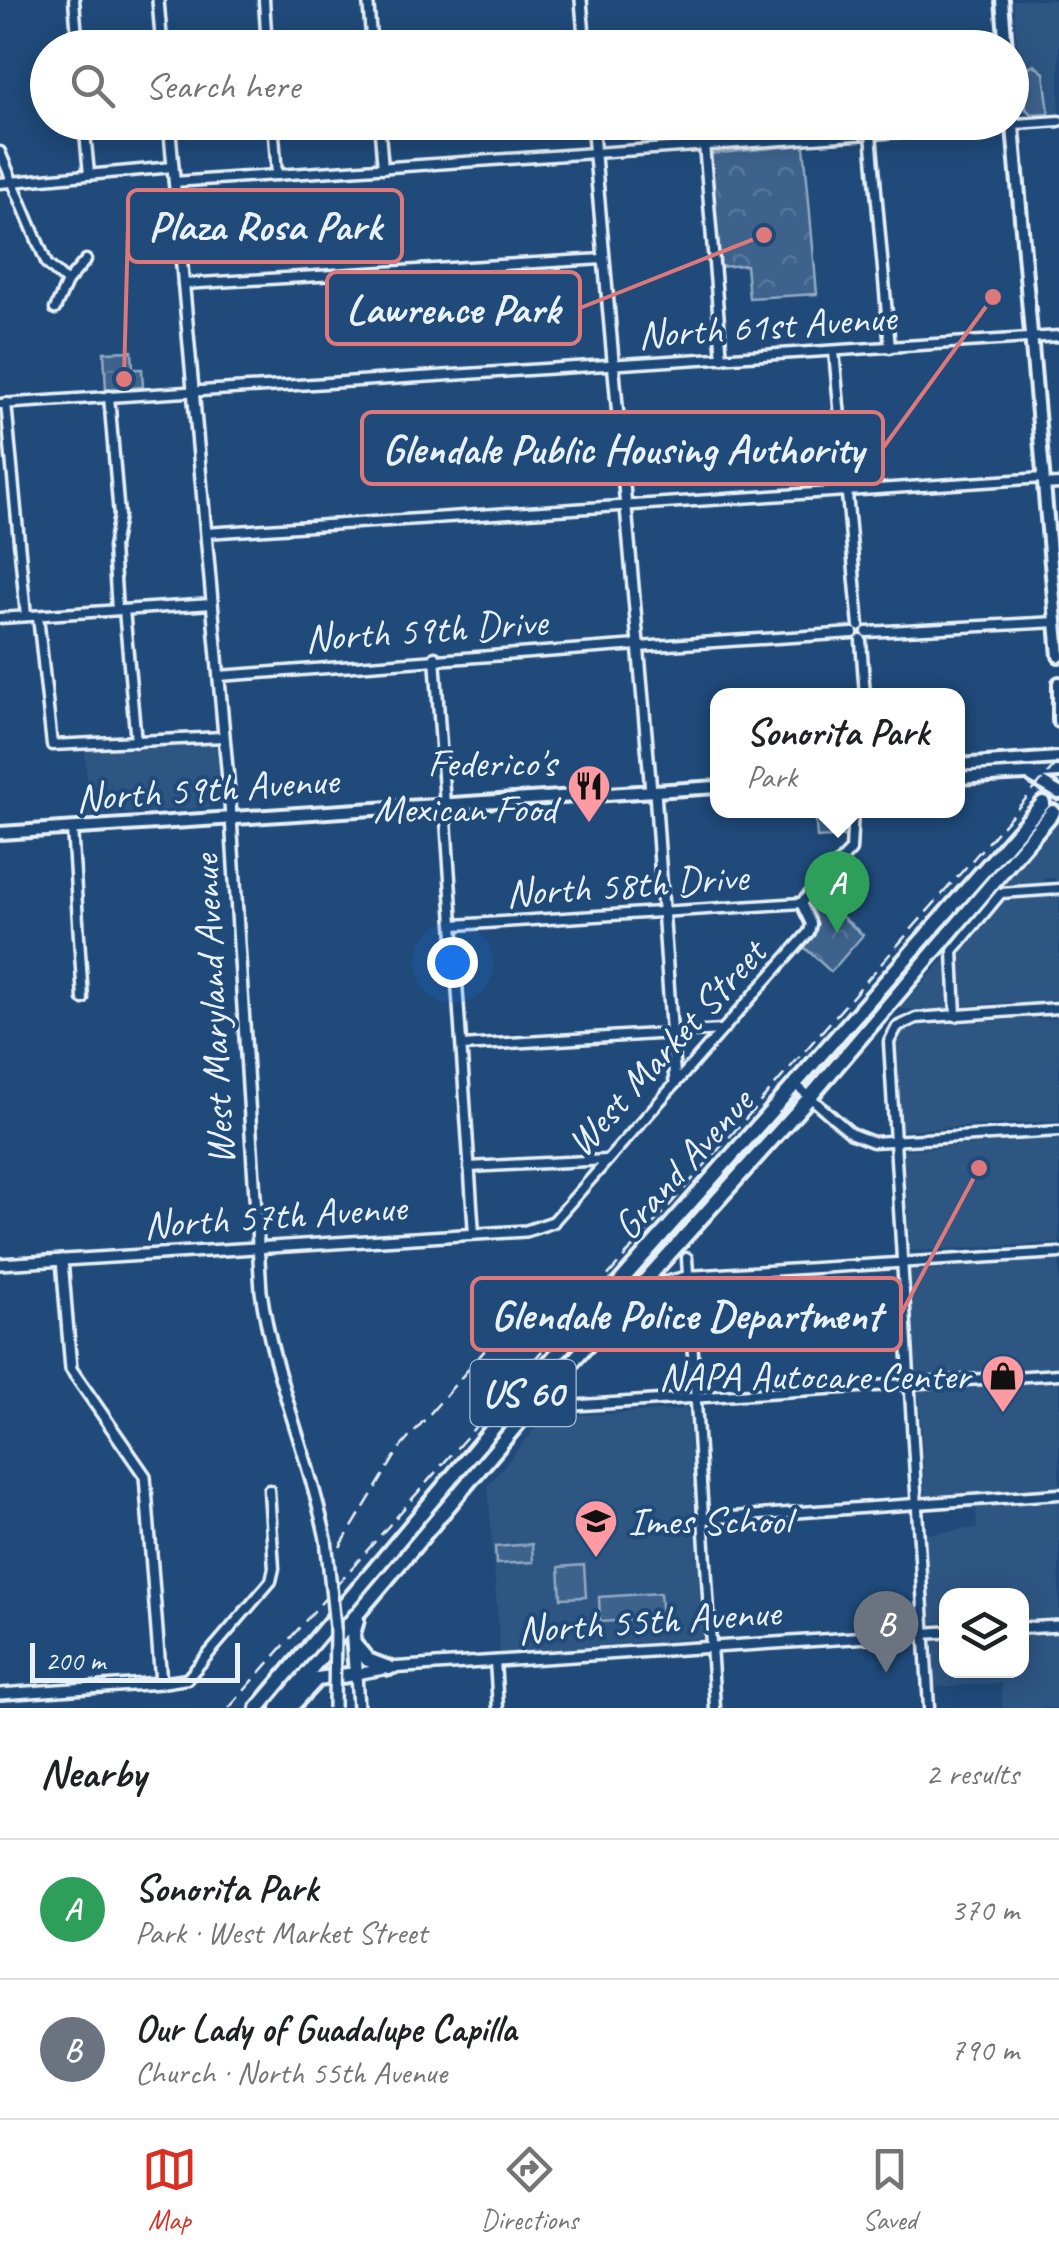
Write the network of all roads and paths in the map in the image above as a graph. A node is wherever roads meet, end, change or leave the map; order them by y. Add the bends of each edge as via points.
1 (74, 0) edge
2 (158, 0) edge
3 (264, 0) edge
4 (368, 0) edge
5 (581, 0) edge
6 (1002, 0) edge
7 (76, 30) edge
8 (160, 30) edge
9 (266, 30) edge
10 (370, 30) edge
11 (584, 30) edge
12 (1004, 30) edge
13 (1029, 120) edge
14 (1059, 121) edge
15 (86, 140) edge
16 (170, 140) edge
17 (275, 140) edge
18 (381, 140) edge
19 (593, 140) edge
20 (771, 140) edge
21 (872, 140) edge
22 (1014, 140) edge
23 (704, 144) junction
24 (0, 152) edge
25 (594, 152) junction
26 (172, 167) junction
27 (383, 168) junction
28 (89, 174) junction
29 (278, 175) junction
30 (14, 182) junction
31 (174, 182) junction
32 (0, 183) edge
33 (604, 259) junction
34 (86, 260) dead end
35 (66, 282) junction
36 (183, 284) junction
37 (56, 309) dead end
38 (1059, 336) edge
39 (1031, 338) junction
40 (890, 348) junction
41 (834, 351) junction
42 (722, 358) junction
43 (614, 365) junction
44 (193, 391) junction
45 (109, 396) junction
46 (3, 404) edge
47 (1044, 482) junction
48 (1059, 484) edge
49 (846, 491) junction
50 (626, 506) junction
51 (206, 532) junction
52 (212, 604) junction
53 (120, 610) junction
54 (26, 616) junction
55 (38, 616) junction
56 (0, 618) edge
57 (1058, 622) edge
58 (856, 630) junction
59 (864, 636) junction
60 (638, 646) junction
61 (1059, 656) edge
62 (435, 658) junction
63 (219, 676) junction
64 (1059, 684) edge
65 (866, 688) edge
66 (1059, 721) edge
67 (224, 737) junction
68 (136, 742) junction
69 (1059, 758) edge
70 (965, 764) edge
71 (1059, 772) edge
72 (1006, 775) junction
73 (965, 778) edge
74 (710, 787) edge
75 (653, 791) junction
76 (1059, 793) edge
77 (447, 804) junction
78 (231, 817) junction
79 (853, 818) edge
80 (72, 828) junction
81 (0, 833) edge
82 (1059, 889) edge
83 (801, 903) junction
84 (663, 913) junction
85 (455, 926) junction
86 (83, 999) dead end
87 (1059, 1008) edge
88 (956, 1016) junction
89 (722, 1030) junction
90 (672, 1033) junction
91 (462, 1046) junction
92 (675, 1083) junction
93 (796, 1085) junction
94 (810, 1097) junction
95 (1059, 1131) edge
96 (894, 1142) junction
97 (607, 1160) junction
98 (470, 1167) junction
99 (553, 1222) joint
100 (474, 1234) junction
101 (257, 1247) junction
102 (1059, 1253) edge
103 (686, 1258) dead end
104 (62, 1260) junction
105 (901, 1263) junction
106 (0, 1264) edge
107 (688, 1276) junction
108 (635, 1290) junction
109 (1059, 1374) edge
110 (553, 1382) junction
111 (909, 1383) junction
112 (695, 1398) junction
113 (567, 1406) junction
114 (521, 1419) junction
115 (270, 1490) dead end
116 (1059, 1494) edge
117 (916, 1504) junction
118 (703, 1519) junction
119 (366, 1604) junction
120 (1059, 1626) edge
121 (1029, 1628) edge
122 (939, 1633) edge
123 (925, 1634) junction
124 (354, 1643) junction
125 (711, 1646) junction
126 (495, 1662) junction
127 (390, 1668) junction
128 (356, 1674) junction
129 (161, 1683) junction
130 (0, 1694) edge
131 (258, 1708) edge
132 (278, 1708) edge
133 (290, 1708) edge
134 (334, 1708) edge
135 (358, 1708) edge
136 (498, 1708) edge
137 (715, 1708) edge
138 (929, 1708) edge

1 - 7 street
2 - 8 street
3 - 9 street
4 - 10 street
5 - 11 street
6 - 12 main road
13 - 14 street
15 - 28 street
16 - 26 street, West Maryland Avenue
17 - 29 street
18 - 27 street
19 - 25 street
20 - 23 street
21 - 40 street
22 - 39 main road
23 - 25 street
23 - 42 street
24 - 30 street
25 - 27 street
25 - 33 street
26 - 28 street
26 - 31 street, West Maryland Avenue
27 - 29 street
28 - 30 street
29 - 31 street
30 - 32 street
30 - 35 street via 47,264
31 - 36 street, West Maryland Avenue
33 - 36 street
33 - 43 street
34 - 35 street
35 - 37 street
36 - 44 street, West Maryland Avenue
38 - 39 street, North 61st Avenue
39 - 40 street, North 61st Avenue
39 - 47 main road
40 - 41 street, North 61st Avenue
41 - 42 street, North 61st Avenue
41 - 49 street
42 - 43 street, North 61st Avenue
43 - 44 street, North 61st Avenue
43 - 50 street
44 - 45 street, North 61st Avenue
44 - 51 street, West Maryland Avenue
45 - 46 street, North 61st Avenue
45 - 53 street
46 - 54 street
47 - 48 street
47 - 49 street
47 - 57 main road
49 - 50 street
49 - 58 street
50 - 51 street
50 - 60 street
51 - 52 street, West Maryland Avenue
52 - 53 street
52 - 63 street, West Maryland Avenue
53 - 55 street
53 - 68 street
54 - 55 street
54 - 56 street
55 - 68 street via 52,746
57 - 59 street
57 - 61 main road
58 - 59 street
58 - 60 street, North 59th Drive
59 - 65 street
60 - 62 street, North 59th Drive
60 - 75 street
62 - 63 street, North 59th Drive
62 - 77 street
63 - 67 street, West Maryland Avenue
64 - 66 main road
67 - 68 street
67 - 78 street, West Maryland Avenue
69 - 70 main road
71 - 72 main road
72 - 73 main road
72 - 76 main road via 1042,780
74 - 75 main road, North 59th Avenue
75 - 77 main road, North 59th Avenue
75 - 84 street
77 - 78 main road, North 59th Avenue
77 - 85 street
78 - 80 main road, North 59th Avenue
78 - 101 street, West Maryland Avenue
79 - 83 street, West Market Street via 851,850
80 - 81 main road, North 59th Avenue
80 - 86 street
82 - 88 street via 1001,893 957,944
83 - 84 street, North 58th Drive
83 - 89 street, West Market Street via 809,932
84 - 85 street, North 58th Drive
84 - 90 street
85 - 91 street
87 - 88 street
88 - 96 street via 916,1018 897,1027 888,1049
89 - 90 street
89 - 92 street, West Market Street
90 - 91 street
90 - 92 street
91 - 98 street
92 - 97 street, West Market Street
93 - 94 street
93 - 94 highway, Grand Avenue / US 60 via 1048,808
93 - 131 highway, Grand Avenue / US 60 via 524,1391
94 - 96 street via 860,1139
94 - 108 highway, Grand Avenue / US 60
95 - 96 street
96 - 105 street
97 - 98 street
97 - 99 street, West Market Street
98 - 100 street
99 - 100 street, North 57th Avenue
100 - 101 street, North 57th Avenue
101 - 104 street, North 57th Avenue
101 - 134 street, West Maryland Avenue, bridge via 265,1319 311,1470 333,1599
102 - 105 street
103 - 107 street
104 - 106 street, North 57th Avenue
104 - 129 street via 71,1368 146,1476
105 - 107 street
105 - 111 street
107 - 108 street
107 - 112 street
108 - 110 highway, Grand Avenue / US 60
109 - 111 street
110 - 113 street via 550,1400
110 - 114 highway, Grand Avenue / US 60
111 - 112 street
111 - 117 street
112 - 113 street
112 - 118 street
113 - 114 street
114 - 119 highway, Grand Avenue / US 60
115 - 129 street via 270,1581 187,1680
116 - 117 street
117 - 118 street
117 - 123 street
118 - 125 street
119 - 124 highway
119 - 132 highway, Grand Avenue / US 60
120 - 121 street
122 - 123 street, North 55th Avenue
123 - 125 street, North 55th Avenue
123 - 138 street
124 - 127 highway via 368,1660
124 - 128 highway
125 - 126 street, North 55th Avenue
125 - 137 street
126 - 127 street, North 55th Avenue
126 - 136 street
127 - 128 street, North 55th Avenue
128 - 133 highway via 317,1679
128 - 135 street
129 - 130 street

